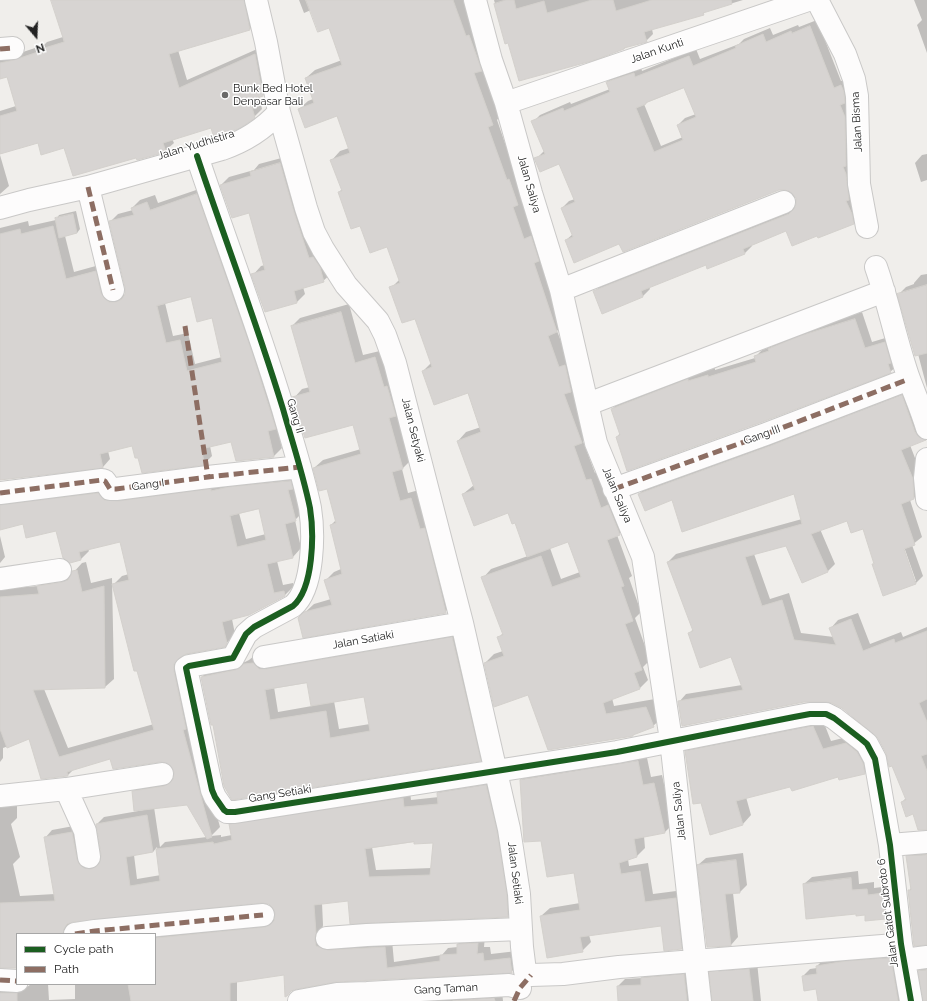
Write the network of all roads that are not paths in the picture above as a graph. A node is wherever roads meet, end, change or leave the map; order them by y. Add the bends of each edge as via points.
1 (256, 0) edge
2 (475, 0) edge
3 (808, 0) edge
4 (817, 0) edge
5 (506, 103) junction
6 (279, 112) junction
7 (197, 156) junction
8 (88, 186) junction
9 (784, 202) dead end
10 (0, 208) edge
11 (867, 227) dead end
12 (876, 267) dead end
13 (113, 290) dead end
14 (561, 290) junction
15 (884, 291) junction
16 (909, 379) junction
17 (588, 404) junction
18 (927, 428) edge
19 (927, 459) edge
20 (300, 467) junction
21 (614, 489) junction
22 (0, 493) edge
23 (927, 499) edge
24 (60, 570) dead end
25 (0, 579) edge
26 (462, 622) junction
27 (264, 657) dead end
28 (196, 664) joint
29 (671, 740) junction
30 (496, 770) junction
31 (162, 774) dead end
32 (66, 789) junction
33 (0, 796) edge
34 (927, 842) edge
35 (890, 845) junction
36 (90, 857) dead end
37 (263, 915) dead end
38 (521, 929) junction
39 (82, 933) edge
40 (326, 938) dead end
41 (899, 952) junction
42 (927, 957) edge
43 (696, 961) junction
44 (0, 980) edge
45 (16, 981) edge
46 (522, 988) edge
47 (299, 1001) edge
48 (700, 1001) edge
49 (910, 1001) edge

1 - 6 street
2 - 5 street, Jalan Saliya
3 - 5 street, Jalan Kunti
4 - 11 street, Jalan Bisma via 845,54 854,79 857,96 859,184
5 - 14 street, Jalan Saliya
6 - 7 street, Jalan Yudhistira via 249,138
6 - 26 street, Jalan Setyaki via 314,232 346,285 378,321 385,335 395,363
7 - 8 street, Jalan Yudhistira
7 - 20 street, Gang II via 273,376
8 - 10 street, Jalan Yudhistira
8 - 13 street
9 - 14 street
12 - 15 street
14 - 17 street, Jalan Saliya
15 - 16 street
15 - 17 street
16 - 18 street
16 - 21 street, Gang III
17 - 21 street, Jalan Saliya via 596,443
19 - 23 street via 924,478
20 - 22 street, Gang I via 116,489 110,488 102,480
20 - 28 street, Gang II via 310,509 312,548 305,588 298,602 254,627 246,634 233,658
21 - 29 street, Jalan Saliya via 643,557
24 - 25 street
26 - 27 street, Jalan Satiaki
26 - 30 street, Jalan Setyaki
28 - 30 street, Gang Setiaki via 187,667 186,670 212,790 227,812
29 - 30 street, Jalan Gatot Subroto 6 via 617,752
29 - 35 street, Jalan Gatot Subroto 6 via 810,714 826,714 861,739 875,759
29 - 43 street, Jalan Saliya
30 - 38 street, Jalan Setiaki via 509,829 519,894
31 - 32 street
32 - 33 street
32 - 36 street via 85,831
34 - 35 street
35 - 41 street, Jalan Gatot Subroto 6
37 - 39 street
38 - 40 street
38 - 46 street, Jalan Setiaki via 525,971
41 - 42 street
41 - 43 street, Jalan Gatot Subroto 6
41 - 49 street, Jalan Gatot Subroto 6
43 - 46 street, Jalan Gatot Subroto 6 via 563,974
43 - 48 street, Jalan Saliya
44 - 45 street
46 - 47 street, Gang Taman via 509,985 338,994

